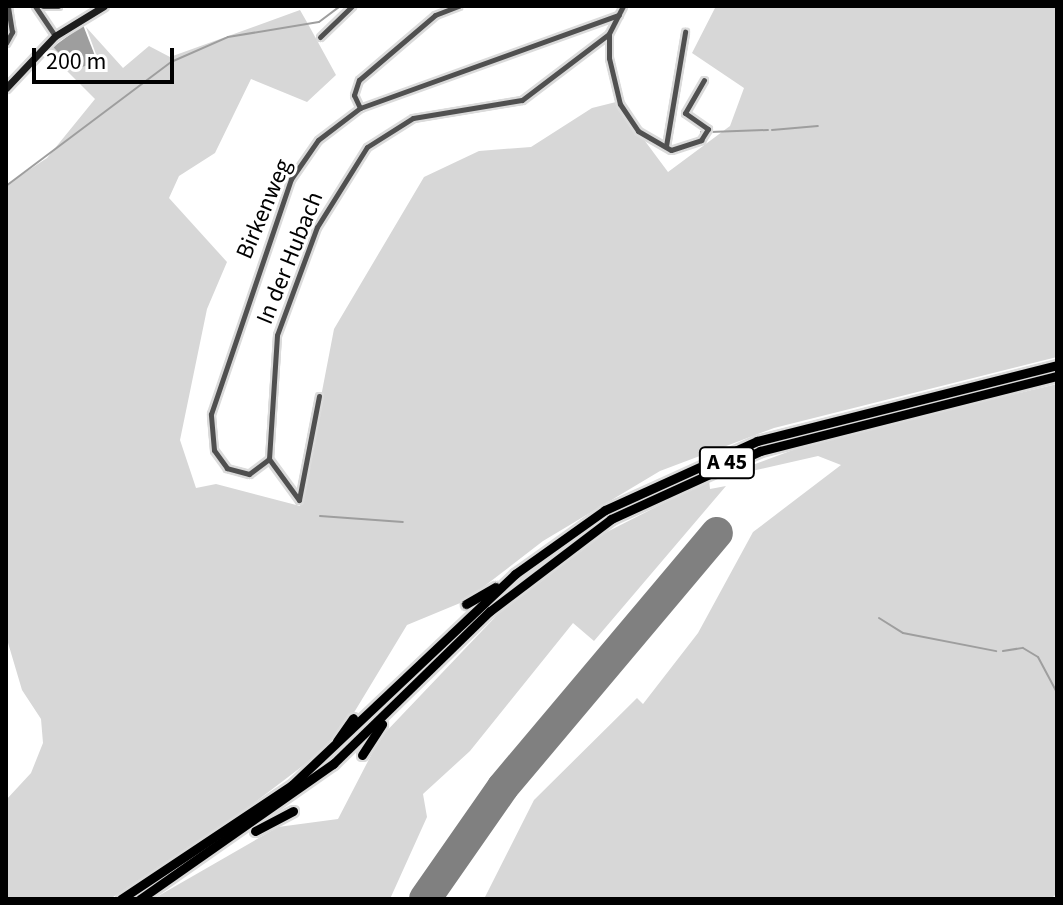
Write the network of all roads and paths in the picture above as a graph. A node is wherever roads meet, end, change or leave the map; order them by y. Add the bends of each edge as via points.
1 (8, 6) edge
2 (35, 6) edge
3 (43, 6) edge
4 (58, 6) edge
5 (104, 6) edge
6 (352, 6) edge
7 (458, 6) edge
8 (623, 6) edge
9 (447, 7) edge
10 (619, 15) junction
11 (685, 32) dead end
12 (609, 34) junction
13 (55, 36) junction
14 (320, 37) dead end
15 (6, 43) edge
16 (704, 80) dead end
17 (6, 88) edge
18 (360, 108) junction
19 (666, 146) junction
20 (1057, 365) edge
21 (1057, 376) edge
22 (319, 396) dead end
23 (269, 459) junction
24 (515, 574) junction
25 (466, 604) dead end
26 (404, 697) junction
27 (353, 718) dead end
28 (327, 755) junction
29 (362, 755) dead end
30 (293, 811) dead end
31 (220, 849) junction
32 (121, 899) edge
33 (140, 899) edge

1 - 15 street via 12,32
2 - 13 street
3 - 4 street
5 - 13 main road
6 - 14 street
7 - 9 street
8 - 10 street
9 - 18 street via 359,80 354,95
10 - 12 street
10 - 18 street, Birkenweg
11 - 19 street
12 - 19 street via 620,104 638,131
12 - 23 street, In der Hubach via 522,100 413,118 367,147 317,227 277,335
13 - 17 main road
16 - 19 street via 685,113 708,134 681,149
18 - 23 street, Birkenweg via 331,124 291,179 215,395 212,431 224,465 249,474
20 - 24 highway, A 45 via 723,453 605,510
21 - 26 highway, A 45 via 799,439 690,478 558,554
22 - 23 street via 301,499 287,492
24 - 25 highway
24 - 28 highway, A 45
26 - 29 highway
26 - 31 highway, A 45 via 333,764
27 - 28 highway
28 - 32 highway, A 45
30 - 31 highway
31 - 33 highway, A 45

